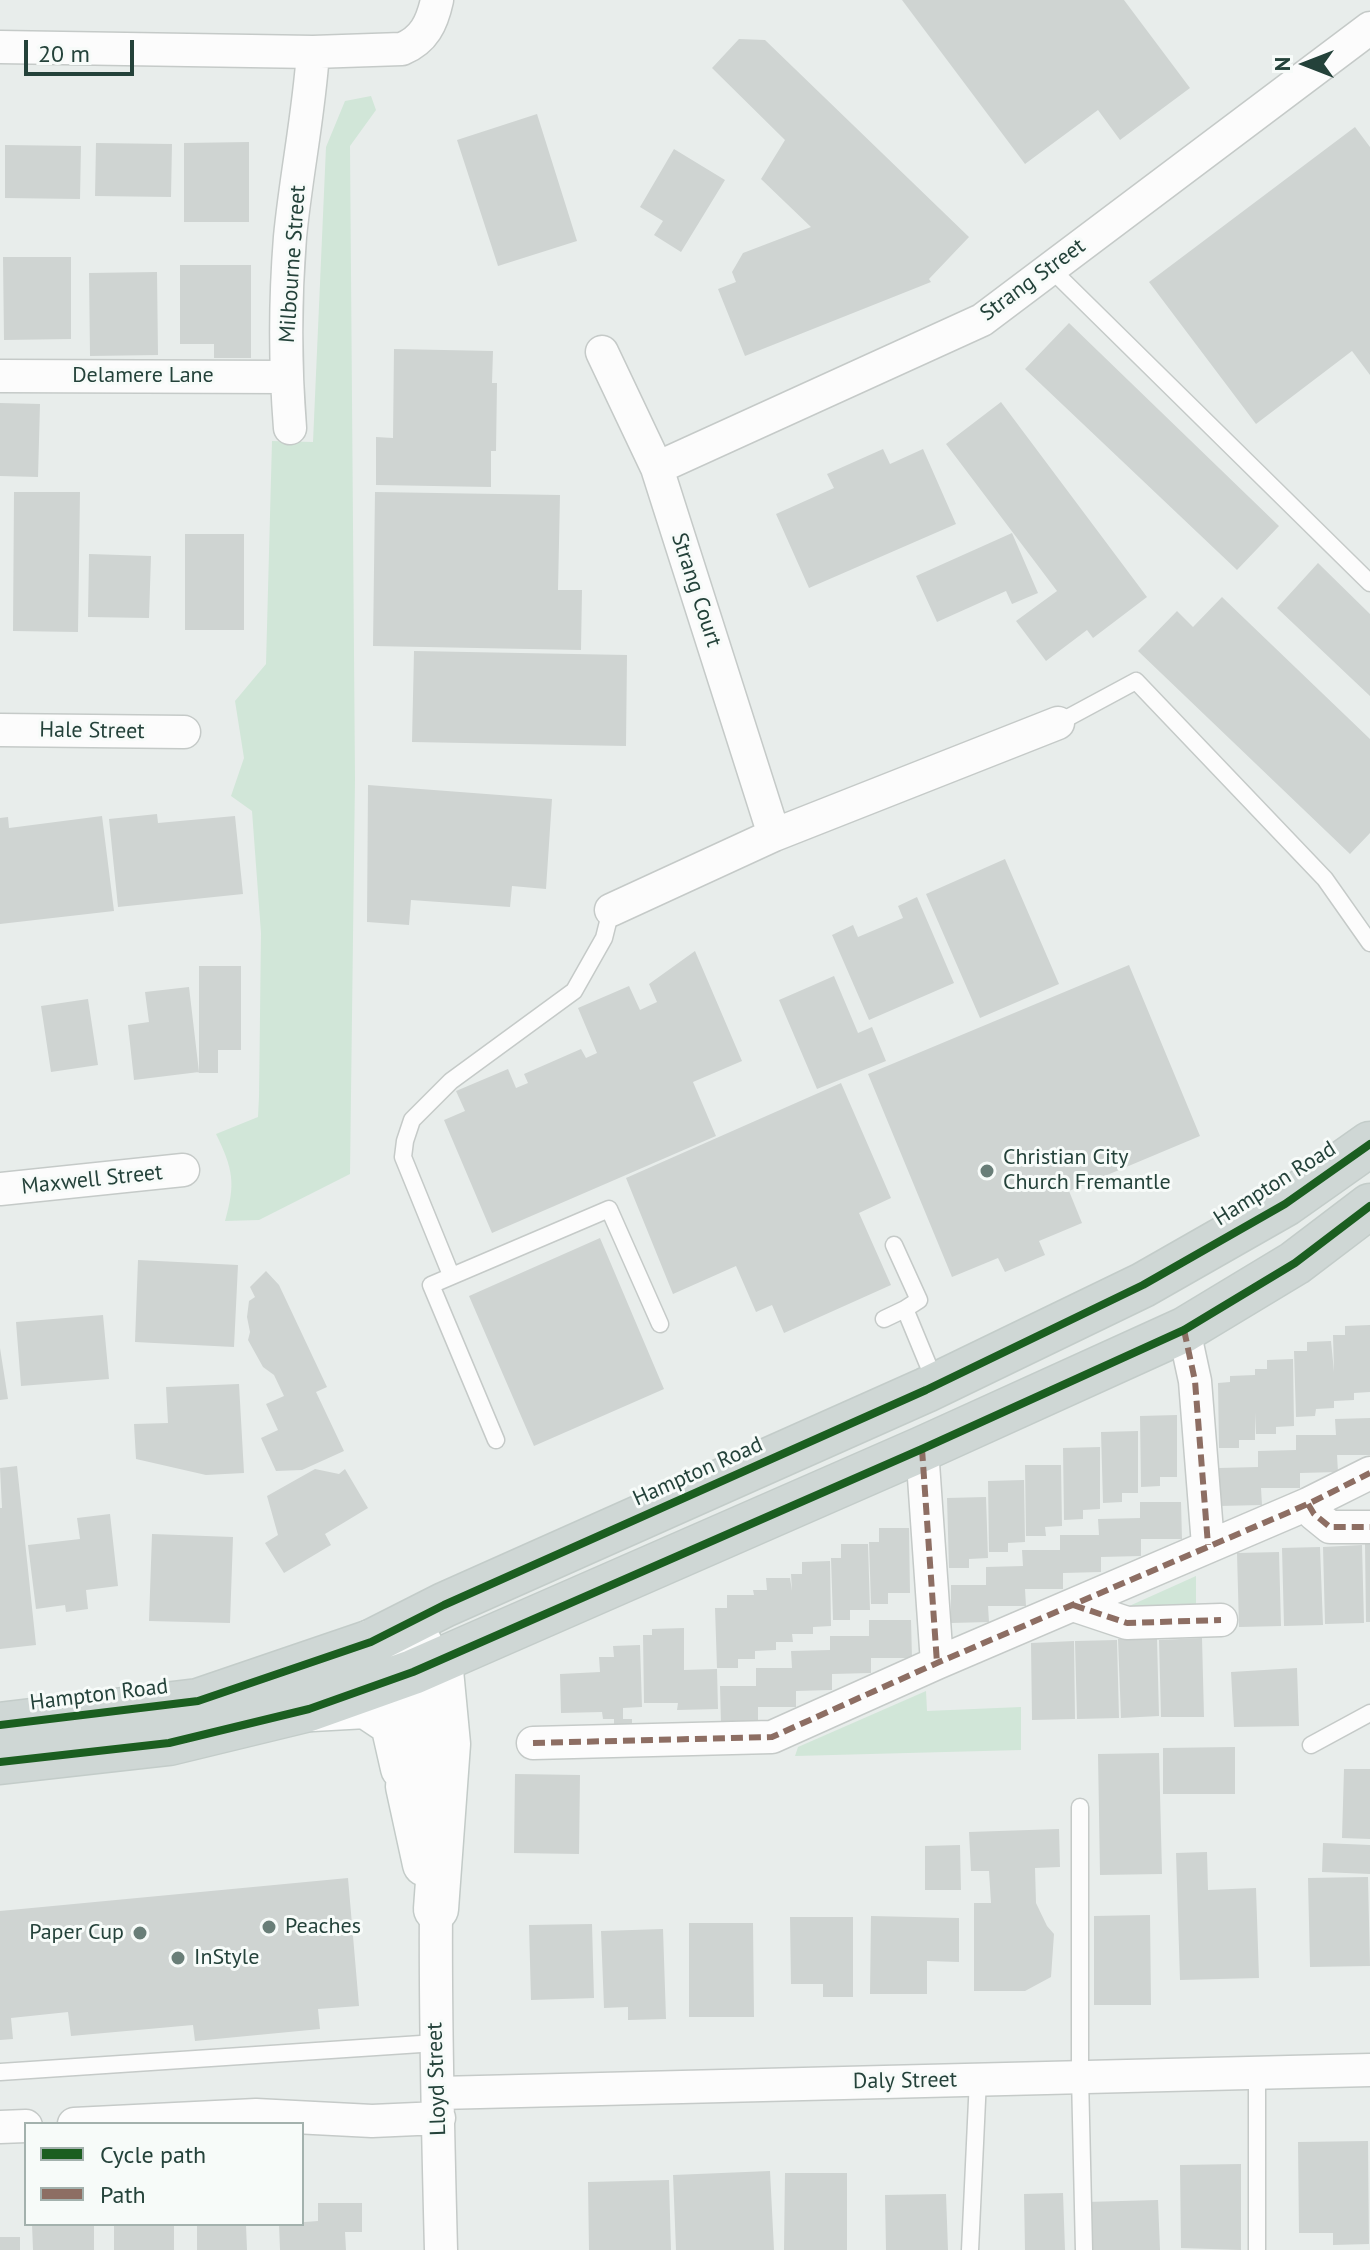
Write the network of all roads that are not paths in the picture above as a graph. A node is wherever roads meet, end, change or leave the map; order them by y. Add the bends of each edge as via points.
1 (437, 0) edge
2 (1370, 28) edge
3 (0, 47) edge
4 (313, 52) junction
5 (1050, 268) junction
6 (602, 352) dead end
7 (0, 376) edge
8 (286, 377) junction
9 (290, 428) dead end
10 (657, 468) junction
11 (1370, 583) edge
12 (1058, 723) joint
13 (0, 730) edge
14 (184, 732) dead end
15 (774, 835) junction
16 (611, 910) joint
17 (1370, 943) edge
18 (1370, 1144) edge
19 (183, 1170) dead end
20 (0, 1189) edge
21 (1370, 1206) edge
22 (894, 1245) dead end
23 (451, 1275) junction
24 (905, 1309) junction
25 (884, 1319) dead end
26 (660, 1324) dead end
27 (1184, 1330) junction
28 (937, 1385) junction
29 (496, 1440) dead end
30 (922, 1449) junction
31 (1370, 1473) edge
32 (1308, 1504) junction
33 (1370, 1527) edge
34 (1208, 1545) junction
35 (444, 1605) junction
36 (1073, 1605) junction
37 (1221, 1620) dead end
38 (371, 1642) junction
39 (423, 1661) junction
40 (937, 1663) junction
41 (309, 1709) junction
42 (1370, 1713) edge
43 (0, 1725) edge
44 (533, 1743) dead end
45 (1311, 1745) dead end
46 (0, 1762) edge
47 (408, 1786) junction
48 (1080, 1807) dead end
49 (436, 1909) junction
50 (436, 2043) junction
51 (1370, 2070) edge
52 (1257, 2071) junction
53 (0, 2072) edge
54 (1080, 2076) junction
55 (978, 2079) junction
56 (439, 2106) junction
57 (114, 2122) edge
58 (24, 2126) edge
59 (0, 2127) edge
60 (441, 2250) edge
61 (970, 2250) edge
62 (1084, 2250) edge
63 (1257, 2250) edge

1 - 4 street via 427,30 402,49
2 - 5 street, Strang Street
3 - 4 street
4 - 8 street, Milbourne Street via 290,237
5 - 10 street, Strang Street via 982,320
5 - 11 lane
6 - 10 street, Strang Court
7 - 8 street, Delamere Lane
8 - 9 street, Milbourne Street
10 - 15 street, Strang Court
12 - 15 street
12 - 17 lane via 1136,681 1325,879
13 - 14 street, Hale Street
15 - 16 street
16 - 23 lane via 604,938 574,991 451,1081 412,1120 403,1157
18 - 28 main road, Hampton Road via 1285,1204 1143,1285
19 - 20 street, Maxwell Street
21 - 27 main road via 1295,1263
22 - 24 lane via 919,1300
23 - 26 lane via 609,1209
23 - 29 lane via 431,1285
24 - 25 lane
24 - 28 lane
27 - 30 main road
27 - 34 street via 1195,1381
28 - 35 main road, Hampton Road
30 - 39 main road
30 - 40 street
31 - 32 street
32 - 33 street via 1330,1527
32 - 34 street
34 - 36 street
35 - 38 main road, Hampton Road
35 - 39 street
36 - 37 street via 1127,1623
36 - 40 street
38 - 39 street
38 - 43 main road, Hampton Road via 198,1701
39 - 41 main road
39 - 47 street
39 - 49 street via 448,1744
40 - 44 street via 772,1737
41 - 46 main road via 169,1743
41 - 47 street via 366,1706 393,1724
42 - 45 lane
47 - 49 street
48 - 54 lane
49 - 50 street, Lloyd Street
50 - 53 lane
50 - 56 street, Lloyd Street
51 - 52 street, Daly Street
52 - 54 street, Daly Street
52 - 63 lane
54 - 55 street, Daly Street
54 - 62 lane
55 - 56 street, Daly Street
55 - 61 lane
56 - 57 street, Daly Street via 372,2121 256,2115
56 - 60 street, Lloyd Street
58 - 59 street

